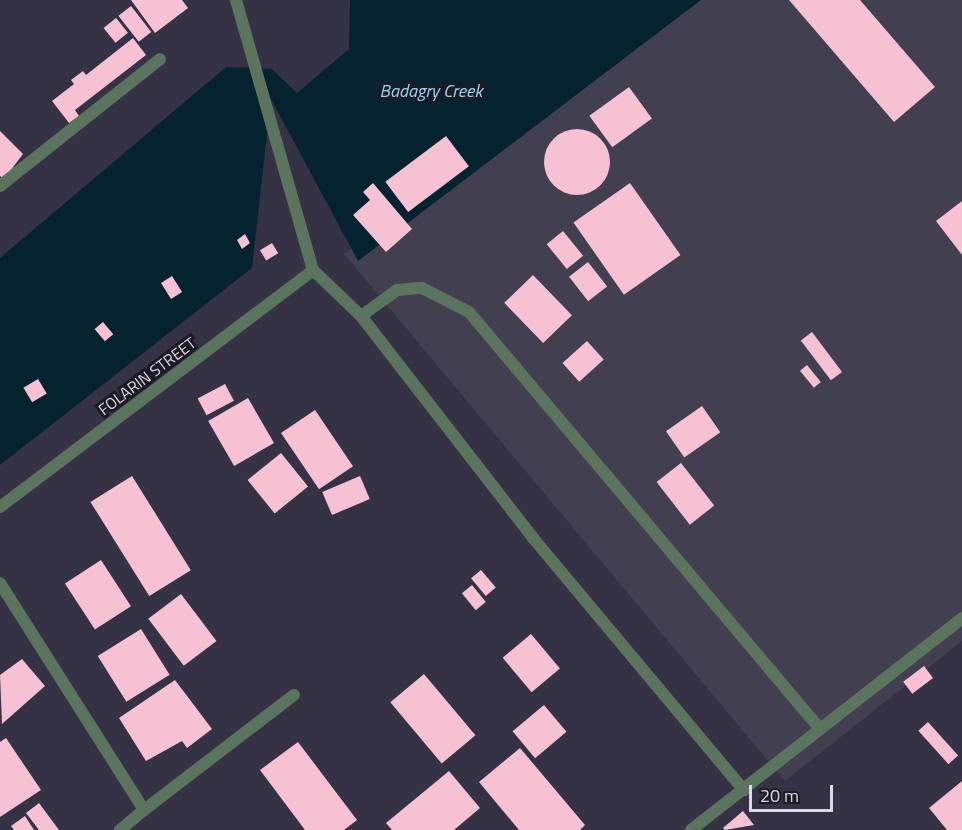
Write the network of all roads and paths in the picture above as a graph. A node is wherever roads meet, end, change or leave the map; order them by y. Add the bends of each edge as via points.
1 (236, 0) edge
2 (160, 59) dead end
3 (0, 186) edge
4 (313, 270) junction
5 (361, 316) junction
6 (0, 507) edge
7 (0, 583) edge
8 (962, 618) edge
9 (294, 695) dead end
10 (820, 729) junction
11 (744, 790) junction
12 (144, 810) junction
13 (120, 830) edge
14 (691, 830) edge

1 - 4 street
2 - 3 street
4 - 5 street
4 - 6 street, FOLARIN STREET
5 - 10 street via 397,290 422,288 469,312
5 - 11 street via 533,538
7 - 12 street
8 - 10 street
9 - 12 street
10 - 11 street
11 - 14 street
12 - 13 street

